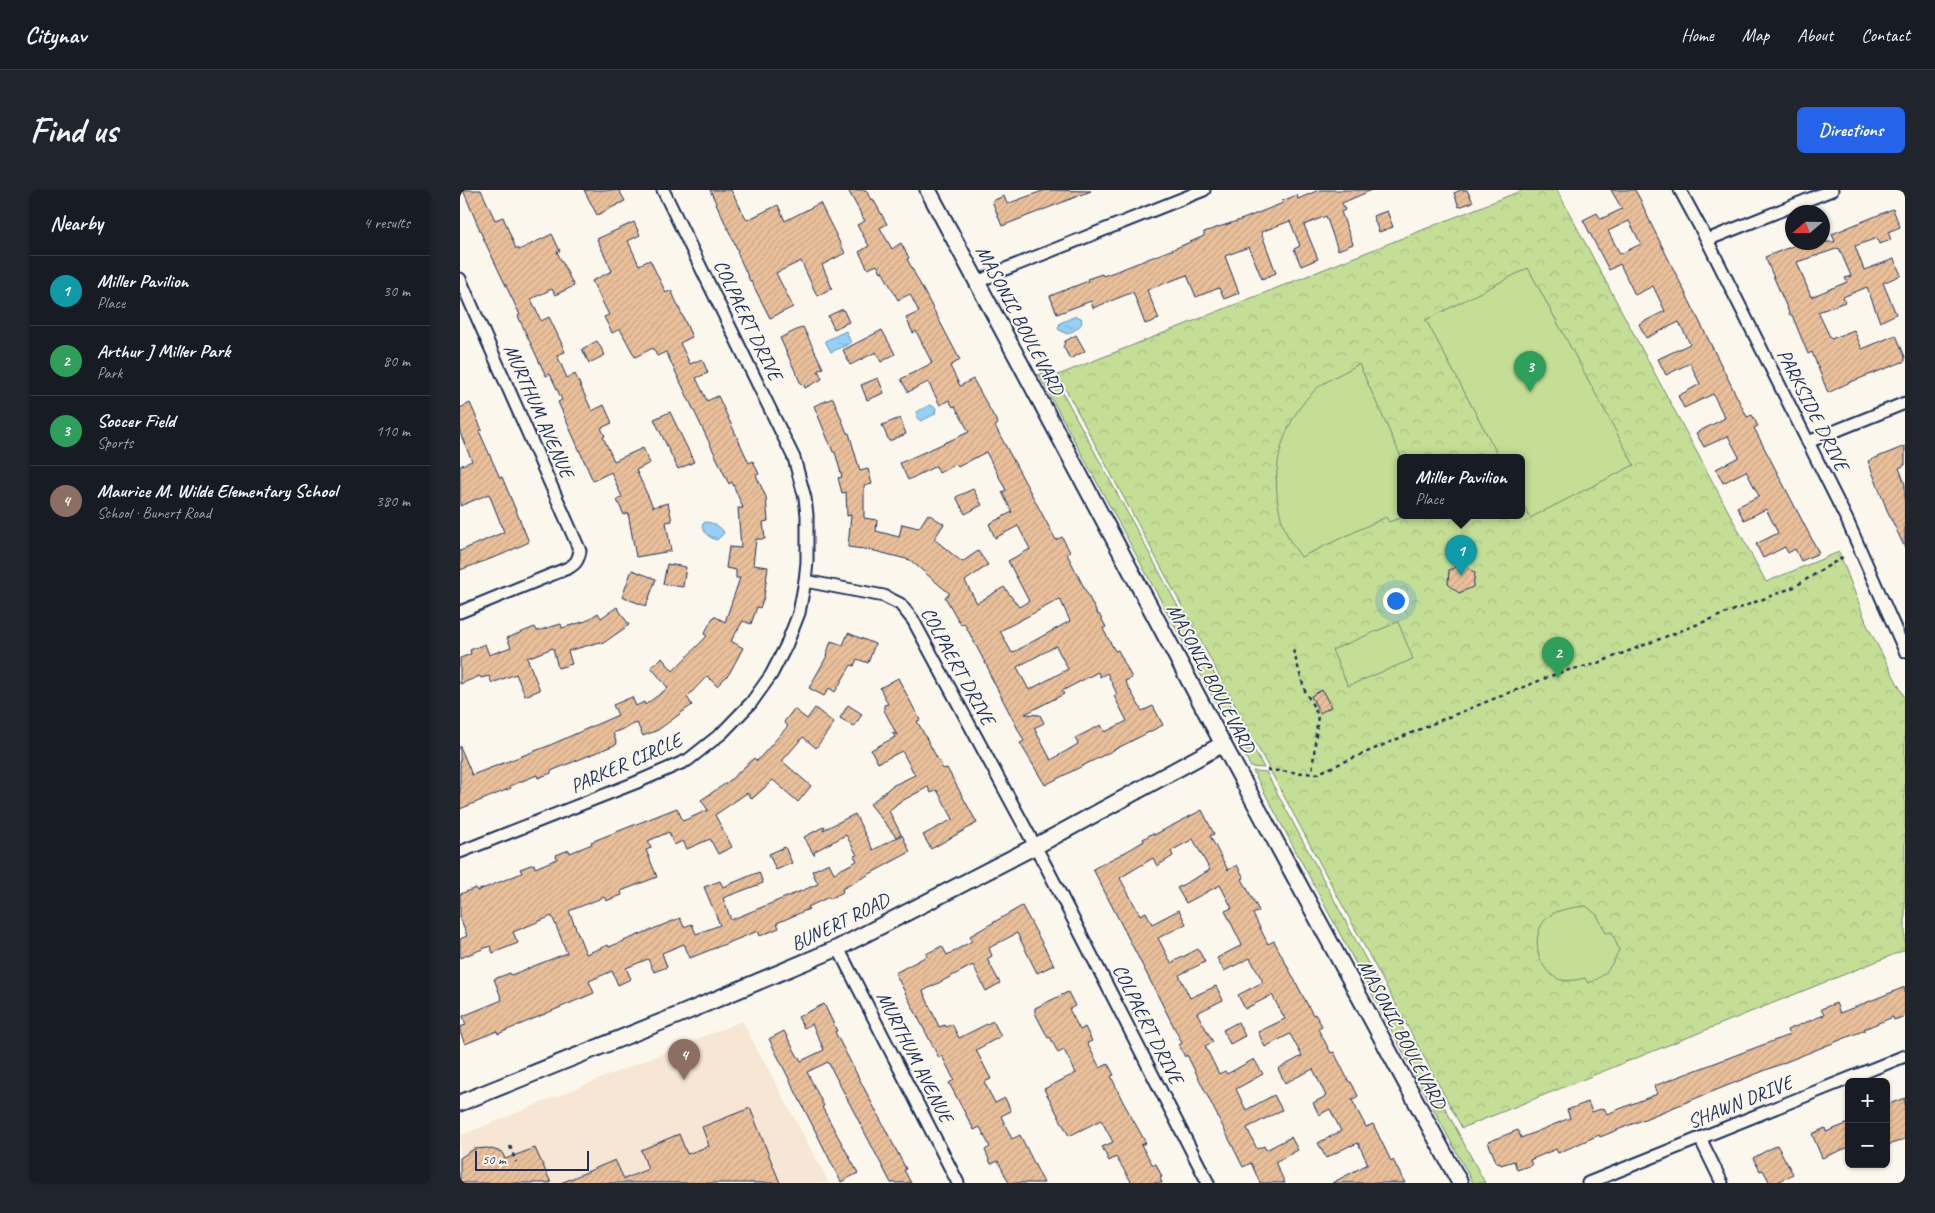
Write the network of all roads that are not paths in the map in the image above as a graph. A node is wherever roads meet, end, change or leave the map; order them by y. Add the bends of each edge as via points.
1 (663, 190) edge
2 (928, 190) edge
3 (1204, 190) edge
4 (1680, 190) edge
5 (1832, 190) edge
6 (1707, 240) junction
7 (460, 279) edge
8 (978, 282) junction
9 (1905, 403) edge
10 (1808, 442) junction
11 (805, 581) junction
12 (460, 612) edge
13 (1901, 634) edge
14 (1905, 651) edge
15 (1223, 744) junction
16 (1035, 846) junction
17 (460, 852) edge
18 (838, 948) junction
19 (1905, 1056) edge
20 (460, 1103) edge
21 (1700, 1138) junction
22 (958, 1183) edge
23 (1208, 1183) edge
24 (1460, 1183) edge
25 (1588, 1183) edge
26 (1722, 1183) edge

1 - 11 street, COLPAERT DRIVE via 794,458 807,515
2 - 8 street, MASONIC BOULEVARD
3 - 8 street
4 - 6 street, PARKSIDE DRIVE
5 - 6 street
6 - 10 street, PARKSIDE DRIVE
7 - 12 street, MURTHUM AVENUE via 580,551 579,559 568,568
8 - 15 street, MASONIC BOULEVARD
9 - 10 street
10 - 13 street, PARKSIDE DRIVE
11 - 16 street, COLPAERT DRIVE via 868,591 900,604 928,645
11 - 17 street, PARKER CIRCLE via 799,613 772,675 751,703 705,747 688,760 636,783
13 - 14 street, PARKSIDE DRIVE
15 - 16 street, BUNERT ROAD
15 - 24 street, MASONIC BOULEVARD
16 - 18 street, BUNERT ROAD
16 - 23 street, COLPAERT DRIVE
18 - 20 street, BUNERT ROAD
18 - 22 street, MURTHUM AVENUE
19 - 21 street, SHAWN DRIVE
21 - 25 street, SHAWN DRIVE
21 - 26 street

